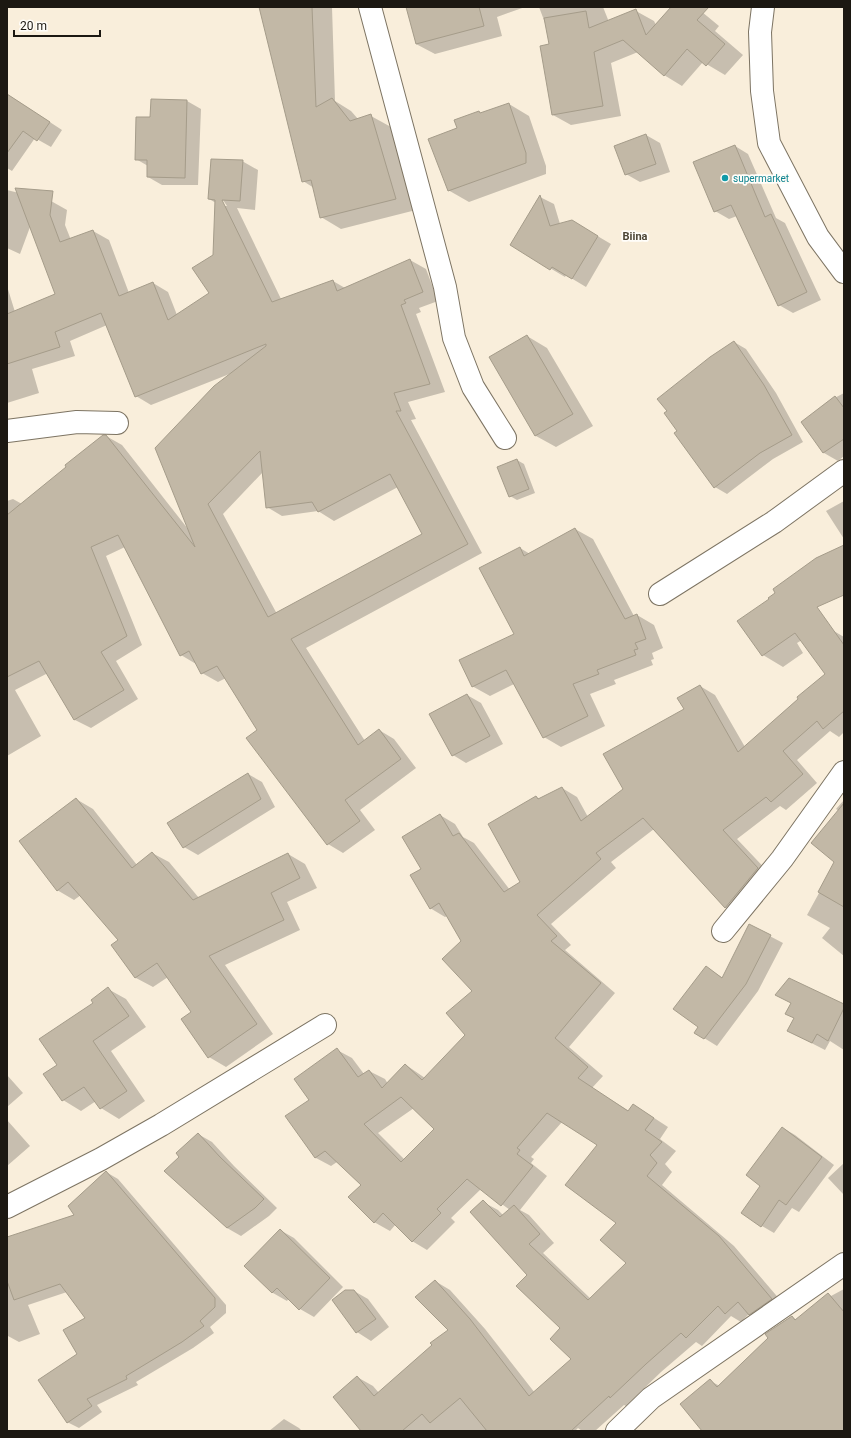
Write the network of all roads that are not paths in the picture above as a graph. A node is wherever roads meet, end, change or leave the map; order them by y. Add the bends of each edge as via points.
1 (370, 7) edge
2 (763, 7) edge
3 (844, 272) edge
4 (117, 423) dead end
5 (7, 431) edge
6 (505, 438) dead end
7 (844, 470) edge
8 (660, 594) dead end
9 (844, 772) edge
10 (723, 931) dead end
11 (325, 1025) dead end
12 (7, 1207) edge
13 (844, 1264) edge
14 (617, 1431) edge

1 - 6 street via 445,287 454,338 473,387
2 - 3 street via 760,32 762,91 768,143 818,237
4 - 5 street via 77,422
7 - 8 street via 774,522
9 - 10 street via 782,859
11 - 12 street via 161,1125
13 - 14 street via 651,1398

